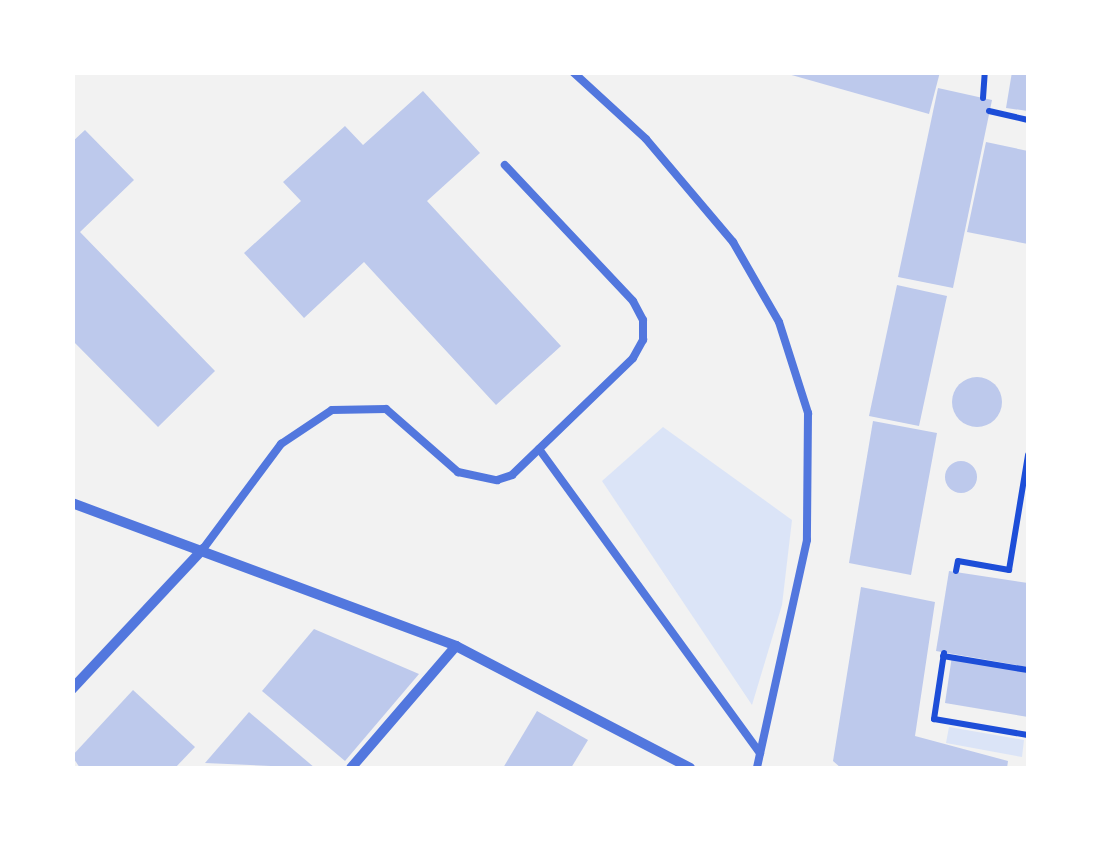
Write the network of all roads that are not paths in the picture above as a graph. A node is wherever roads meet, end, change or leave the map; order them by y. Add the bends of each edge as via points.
1 (573, 72) edge
2 (504, 165) dead end
3 (539, 449) junction
4 (72, 502) edge
5 (203, 549) junction
6 (456, 646) junction
7 (72, 689) edge
8 (760, 753) junction
9 (350, 768) edge
10 (690, 768) edge
11 (757, 768) edge

1 - 8 lane via 646,139 733,242 780,322 808,412 807,540
2 - 3 lane via 643,320 643,340 633,358
3 - 5 lane via 512,475 480,481 458,472 386,408 332,410 281,444
3 - 8 lane
4 - 5 street
5 - 6 street
5 - 7 street
6 - 9 street
6 - 10 street
8 - 11 lane

